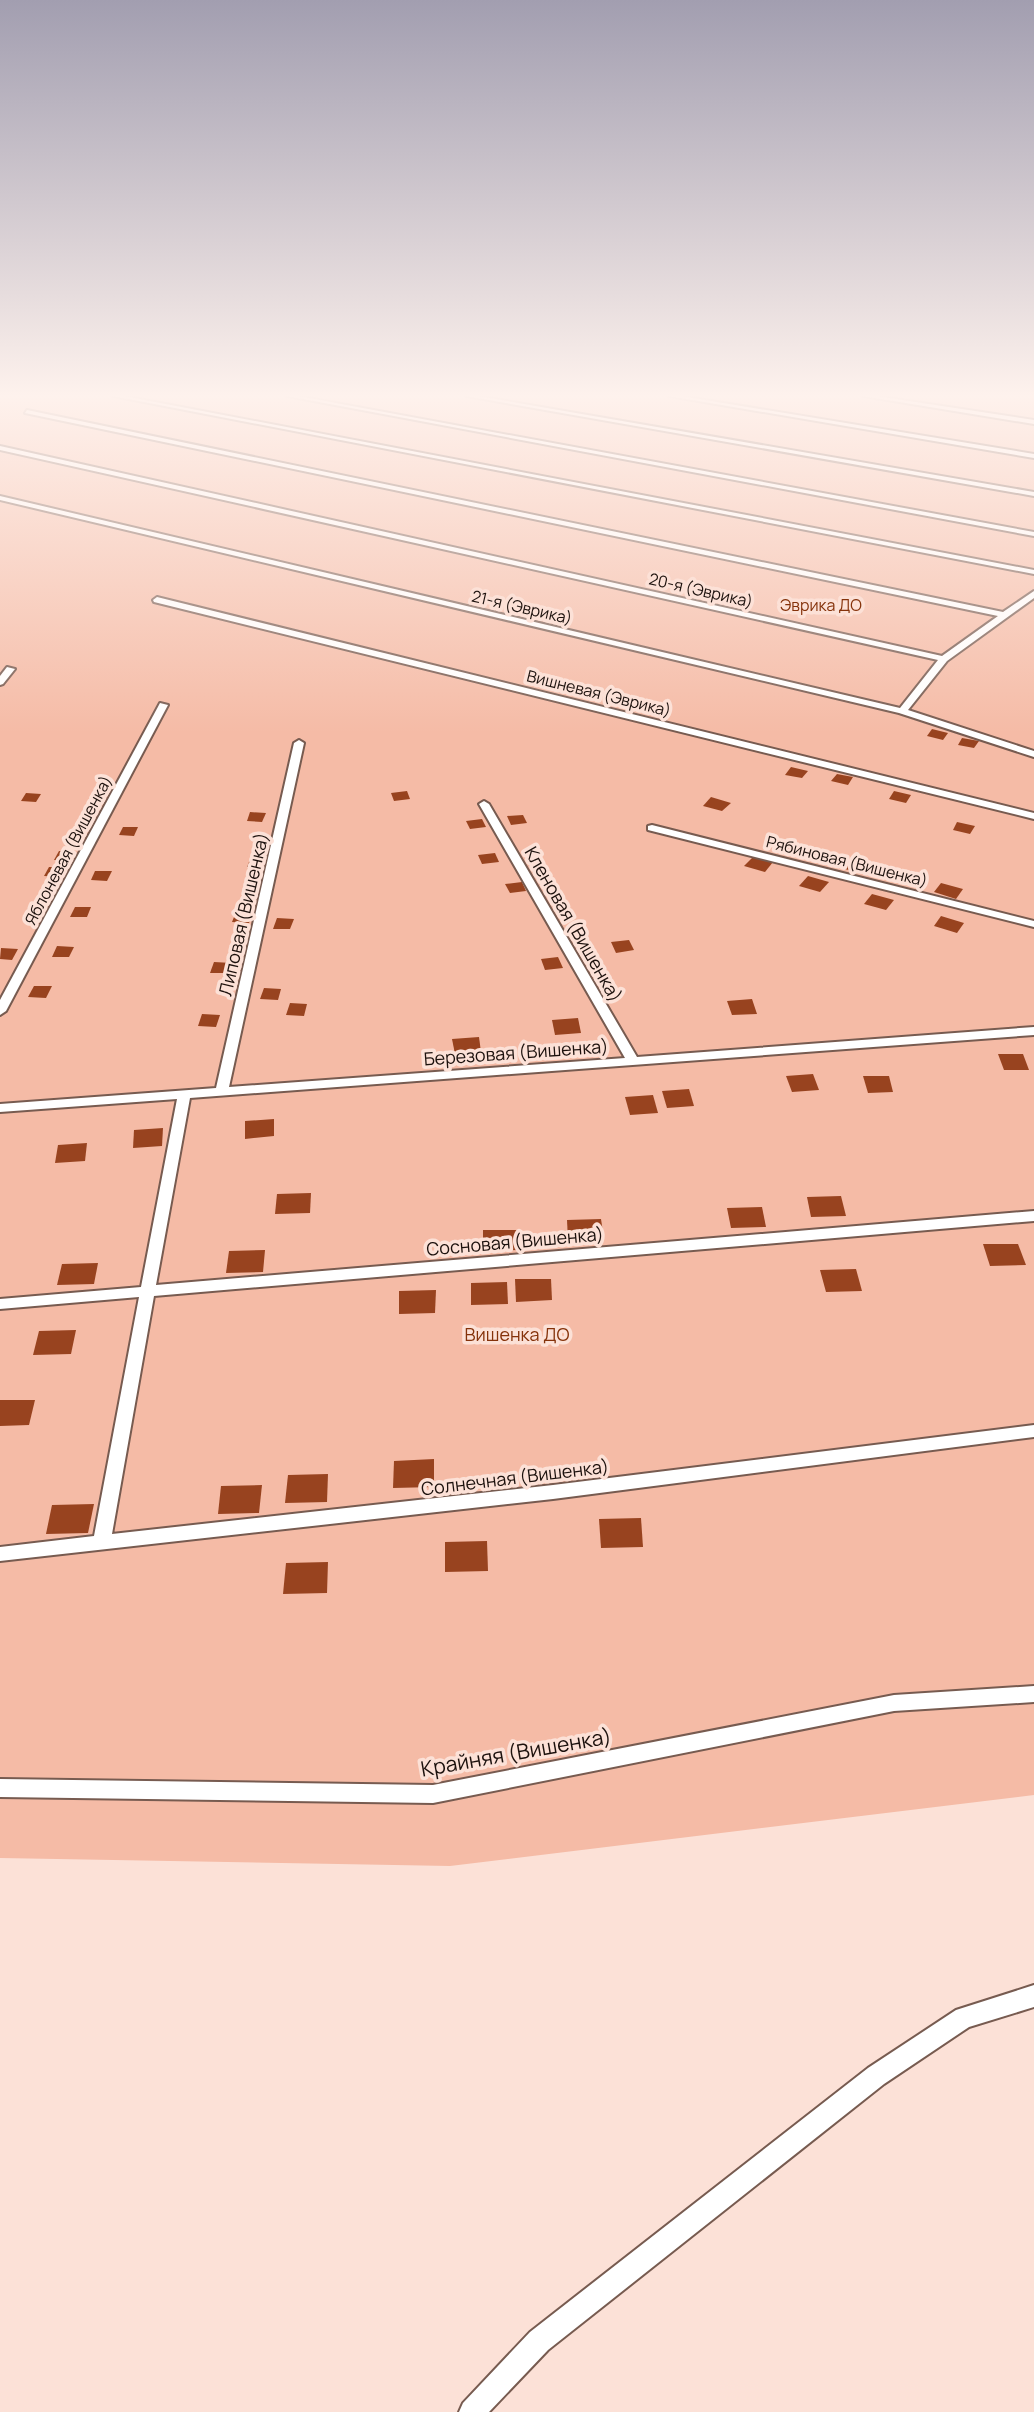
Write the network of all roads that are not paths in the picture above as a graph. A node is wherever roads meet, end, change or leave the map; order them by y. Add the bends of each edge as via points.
1 (45, 509) edge
2 (271, 509) edge
3 (492, 509) edge
4 (703, 509) edge
5 (897, 509) edge
6 (1034, 534) edge
7 (1034, 572) edge
8 (1034, 594) edge
9 (157, 600) dead end
10 (1005, 615) junction
11 (944, 659) junction
12 (10, 669) dead end
13 (0, 682) edge
14 (163, 705) dead end
15 (902, 711) junction
16 (299, 743) dead end
17 (1034, 754) edge
18 (484, 804) dead end
19 (1034, 816) edge
20 (652, 828) dead end
21 (1034, 924) edge
22 (0, 1011) edge
23 (1034, 1031) edge
24 (633, 1061) junction
25 (222, 1091) junction
26 (184, 1094) junction
27 (0, 1108) edge
28 (1034, 1216) edge
29 (148, 1292) junction
30 (0, 1304) edge
31 (1034, 1431) edge
32 (102, 1542) junction
33 (0, 1554) edge
34 (1034, 1694) edge
35 (0, 1788) edge
36 (1034, 1996) edge
37 (472, 2412) edge

1 - 15 lane, 21-я (Эврика)
2 - 11 lane, 20-я (Эврика)
3 - 10 lane
4 - 7 lane
5 - 6 lane
8 - 10 lane
9 - 19 lane, Вишневая (Эврика)
10 - 11 lane
11 - 15 lane
12 - 13 lane
14 - 22 lane, Яблоневая (Вишенка)
15 - 17 lane, 21-я (Эврика)
16 - 25 lane, Липовая (Вишенка)
18 - 24 lane, Кленовая (Вишенка)
20 - 21 lane, Рябиновая (Вишенка)
23 - 24 lane, Березовая (Вишенка)
24 - 25 lane, Березовая (Вишенка)
25 - 26 lane, Березовая (Вишенка)
26 - 27 lane, Березовая (Вишенка)
26 - 29 lane
28 - 29 lane, Сосновая (Вишенка)
29 - 30 lane, Сосновая (Вишенка)
29 - 32 lane
31 - 32 lane, Солнечная (Вишенка) via 553,1492
32 - 33 lane, Солнечная (Вишенка)
34 - 35 lane, Крайняя (Вишенка) via 894,1703 433,1794
36 - 37 lane via 964,2018 876,2077 539,2341

